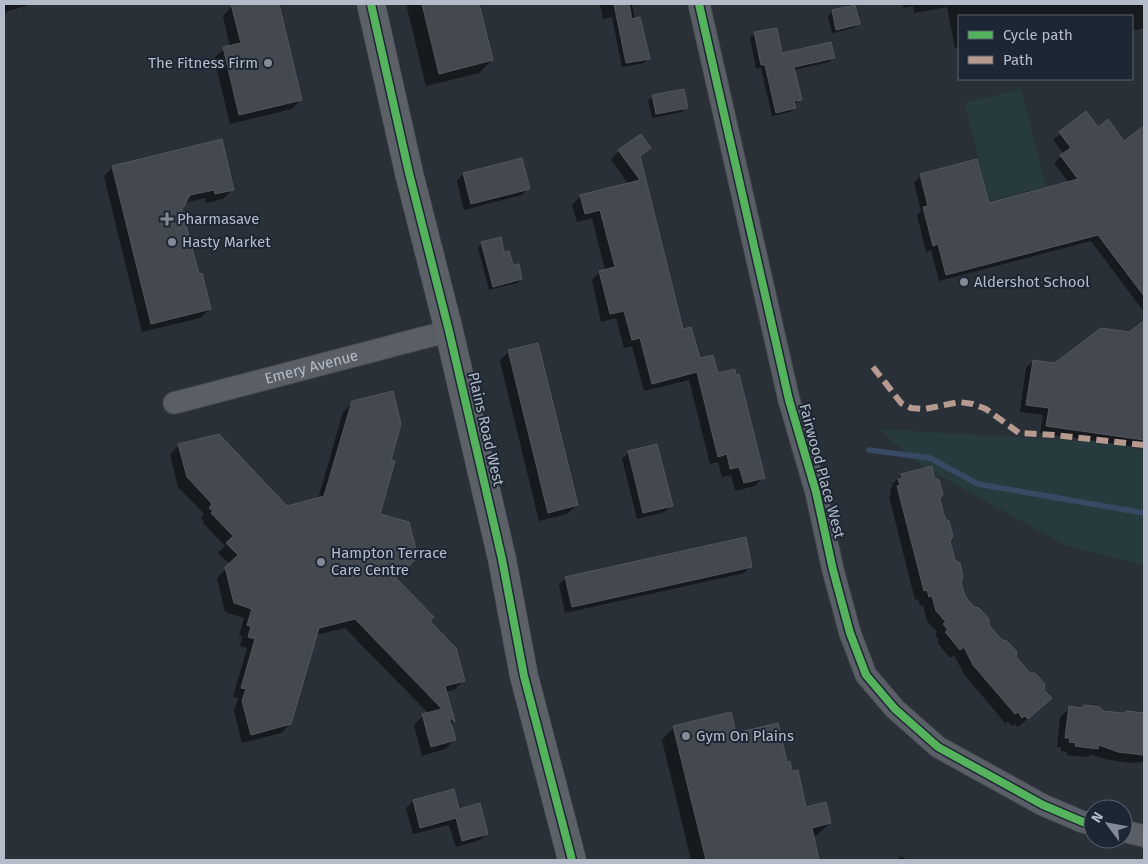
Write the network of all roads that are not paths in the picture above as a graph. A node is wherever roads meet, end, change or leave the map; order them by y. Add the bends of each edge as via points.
1 (370, 4) edge
2 (698, 4) edge
3 (449, 331) junction
4 (174, 403) dead end
5 (1083, 822) edge
6 (572, 860) edge

1 - 3 main road, Plains Road West
2 - 5 street, Fairwood Place West via 789,400 816,492 850,633 866,675 895,709 938,747 1043,805
3 - 4 street, Emery Avenue
3 - 6 main road, Plains Road West via 502,559 524,676

